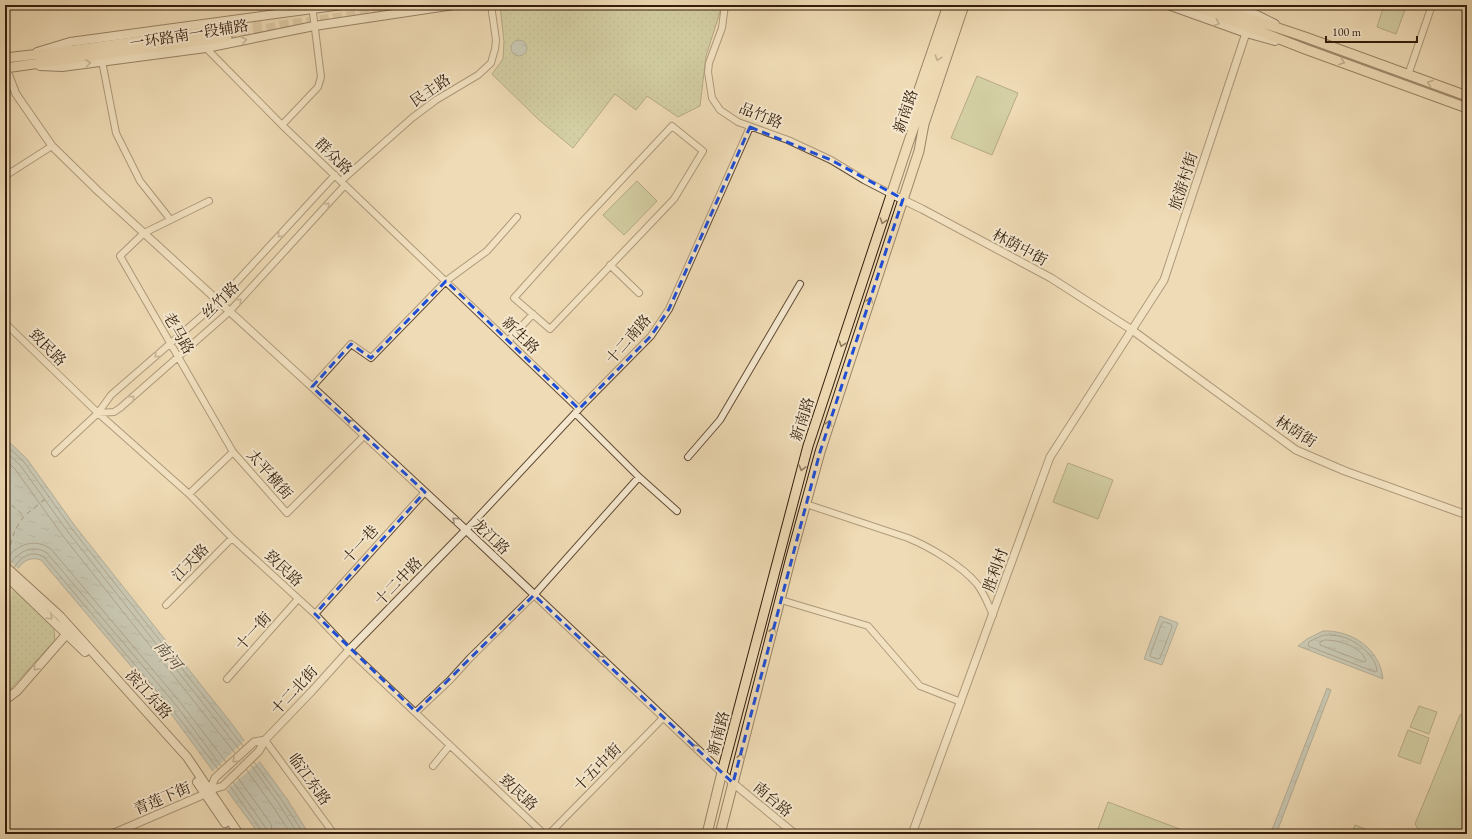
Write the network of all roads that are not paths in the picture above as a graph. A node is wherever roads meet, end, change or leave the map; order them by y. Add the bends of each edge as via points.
1 (342, 5) edge
2 (454, 5) edge
3 (491, 5) edge
4 (725, 5) edge
5 (948, 5) edge
6 (956, 5) edge
7 (1168, 5) edge
8 (1192, 5) edge
9 (1209, 5) edge
10 (1230, 5) edge
11 (1432, 5) edge
12 (969, 6) edge
13 (312, 7) edge
14 (955, 22) junction
15 (314, 26) junction
16 (1246, 33) junction
17 (1305, 37) junction
18 (206, 48) junction
19 (1305, 49) junction
20 (22, 56) junction
21 (5, 58) edge
22 (102, 62) junction
23 (21, 66) junction
24 (5, 67) edge
25 (1408, 75) junction
26 (1467, 96) edge
27 (1467, 108) edge
28 (282, 125) junction
29 (750, 127) junction
30 (52, 146) junction
31 (907, 147) junction
32 (919, 151) junction
33 (335, 175) junction
34 (5, 176) edge
35 (343, 183) junction
36 (892, 194) junction
37 (903, 199) junction
38 (209, 201) dead end
39 (517, 217) dead end
40 (170, 220) junction
41 (144, 233) junction
42 (610, 265) junction
43 (446, 280) junction
44 (800, 284) dead end
45 (639, 293) dead end
46 (218, 302) junction
47 (229, 312) junction
48 (533, 314) junction
49 (5, 323) edge
50 (1132, 330) junction
51 (508, 341) junction
52 (170, 344) junction
53 (178, 357) junction
54 (312, 387) junction
55 (577, 411) junction
56 (98, 413) junction
57 (364, 436) junction
58 (233, 452) junction
59 (55, 453) dead end
60 (688, 457) dead end
61 (639, 477) junction
62 (425, 492) junction
63 (189, 494) junction
64 (806, 504) junction
65 (677, 511) dead end
66 (1467, 515) edge
67 (466, 530) junction
68 (232, 538) junction
69 (5, 566) edge
70 (5, 575) edge
71 (23, 587) junction
72 (534, 595) junction
73 (298, 599) junction
74 (780, 600) junction
75 (166, 605) dead end
76 (315, 614) junction
77 (992, 614) junction
78 (69, 631) junction
79 (349, 650) junction
80 (227, 679) dead end
81 (5, 700) edge
82 (961, 702) junction
83 (416, 712) junction
84 (663, 718) junction
85 (265, 740) junction
86 (450, 745) junction
87 (433, 766) dead end
88 (722, 772) junction
89 (733, 783) junction
90 (207, 792) junction
91 (112, 834) edge
92 (233, 834) edge
93 (239, 834) edge
94 (334, 834) edge
95 (544, 834) edge
96 (548, 834) edge
97 (707, 834) edge
98 (720, 834) edge
99 (795, 834) edge
100 (912, 834) edge

1 - 13 main road, 一环路南一段辅路
2 - 15 main road, 一环路南一段辅路
3 - 35 street, 民主路 via 496,40 491,63 478,75 412,118
4 - 29 street, 品竹路 via 722,28 709,63 710,91 720,110
5 - 31 main road via 913,107
6 - 14 main road
7 -> 16 main road
8 - 19 main road
9 - 17 main road
10 - 17 main road
11 - 25 street
12 - 14 main road
12 - 32 main road
13 - 15 street
13 - 20 main road, 一环路南一段辅路 via 70,42
14 -> 31 main road, 新南路
14 - 32 main road, 新南路 via 924,124
18 -> 15 main road, 一环路南一段辅路
15 - 28 street via 321,77 318,87
16 - 19 main road
16 - 50 street, 旅游村街 via 1164,280
17 - 25 main road
18 - 22 main road, 一环路南一段辅路
18 - 28 street, 群众路
19 -> 27 main road
20 - 21 main road
20 - 23 main road via 227,33
23 -> 22 main road, 一环路南一段辅路 via 62,66
22 - 40 street via 116,133 140,181
23 - 24 main road
24 - 30 street via 16,94
26 -> 25 main road
28 - 33 street, 群众路
29 - 36 street, 品竹路 via 788,140 831,160
29 - 55 street, 十二南路 via 669,310 651,336
30 - 34 street
30 - 41 street
31 - 36 main road, 新南路
32 - 37 main road, 新南路
33 - 35 street, 群众路
33 -> 46 street, 丝竹路
35 - 43 street, 群众路
47 -> 35 street, 丝竹路
36 - 37 street, 林荫中街
36 -> 88 main road, 新南路 via 808,446
37 - 50 street, 林荫中街 via 1051,278
64 -> 37 main road, 新南路 via 820,452
38 - 40 street
39 - 43 street via 487,251
40 - 41 street
41 - 46 street
41 - 52 street, 老马路 via 120,256
42 - 45 street
42 - 48 street via 550,329
42 - 48 street via 674,199 703,152 672,126 514,298
43 - 51 street, 新生路
43 - 54 street via 371,358 351,344
44 - 60 street via 720,420
46 - 47 street
46 - 52 street, 丝竹路
47 - 53 street, 丝竹路
47 - 54 street, 龙江路
48 - 51 street
49 - 56 street, 致民路
50 - 66 street, 林荫街 via 1296,450 1345,471
50 - 77 street, 胜利村 via 1050,457
51 - 55 street, 新生路
52 - 53 street, 老马路
52 -> 56 street, 丝竹路 via 112,395
56 -> 53 street, 丝竹路 via 114,412 120,408
53 - 58 street, 老马路
57 -> 54 street, 龙江路
55 - 61 street, 新生路
55 - 67 street, 十二南路
56 - 59 street, 丝竹路
56 - 63 street, 致民路
57 - 58 street, 太平横街 via 287,513
57 - 62 street, 龙江路
58 - 63 street, 太平横街
61 - 65 street, 新生路
61 - 72 street
67 -> 62 street, 龙江路
62 - 76 street, 十一巷
63 - 68 street, 致民路
64 - 74 main road, 新南路
64 - 77 street via 908,538 945,558 972,578
67 - 72 street, 龙江路
67 - 79 street, 十二中路
68 - 73 street, 致民路
68 - 75 street, 江天路
69 - 71 main road
70 - 71 main road
71 - 78 main road, 滨江东路
72 - 83 street
84 -> 72 street, 龙江路
73 - 76 street, 致民路
73 - 80 street, 十一街
74 - 82 street via 868,626 920,686
89 -> 74 main road, 新南路
76 - 79 street, 致民路
77 - 82 street, 胜利村
78 -> 81 main road via 17,691
78 - 90 main road, 滨江东路 via 126,694
79 - 83 street, 致民路
79 - 85 street, 十二北街
82 - 100 street, 胜利村
83 - 86 street, 致民路
88 -> 84 street, 龙江路
84 - 96 street, 十五中街
85 - 90 street, 十二北街 via 259,751 222,786
85 -> 90 street, 青莲下街 via 254,742 215,778
85 - 94 street, 临江东路
86 - 87 street
86 - 95 street, 致民路
88 - 89 street, 龙江路
88 - 97 main road, 新南路
89 - 98 main road, 新南路
89 - 99 street, 南台路
90 - 91 street, 青莲下街
90 - 92 main road, 滨江东路
90 - 93 main road, 滨江东路

